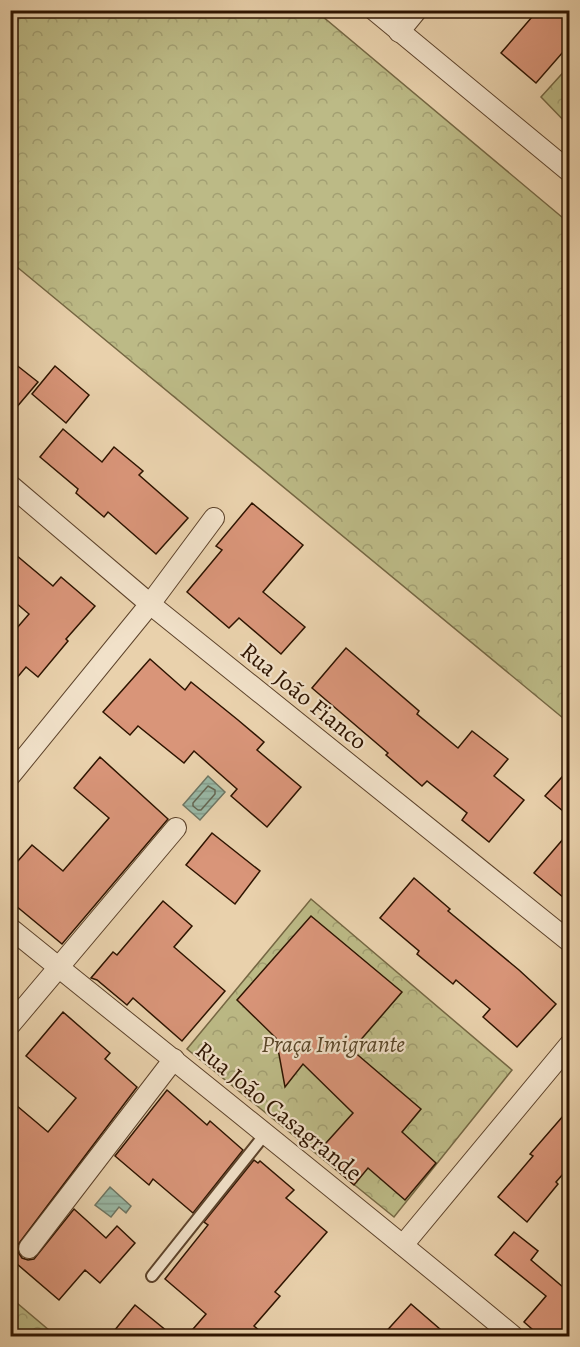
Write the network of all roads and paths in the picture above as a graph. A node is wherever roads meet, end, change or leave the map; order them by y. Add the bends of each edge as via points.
1 (374, 10) edge
2 (417, 10) edge
3 (399, 32) junction
4 (570, 171) edge
5 (10, 485) edge
6 (214, 518) dead end
7 (150, 604) junction
8 (10, 776) edge
9 (176, 828) dead end
10 (10, 927) edge
11 (570, 942) edge
12 (58, 969) junction
13 (10, 1025) edge
14 (570, 1044) edge
15 (174, 1059) junction
16 (266, 1133) junction
17 (403, 1245) junction
18 (29, 1248) dead end
19 (152, 1276) dead end
20 (513, 1336) edge

1 - 3 street
2 - 3 street
3 - 4 street
5 - 7 street, Rua João Fianco
6 - 7 street
7 - 8 street
7 - 11 street, Rua João Fianco
9 - 12 street
10 - 12 street, Rua João Casagrande
12 - 13 street
12 - 15 street, Rua João Casagrande
14 - 17 street
15 - 16 street, Rua João Casagrande
15 - 18 street
16 - 17 street, Rua João Casagrande
16 - 19 lane
17 - 20 street, Rua João Casagrande

